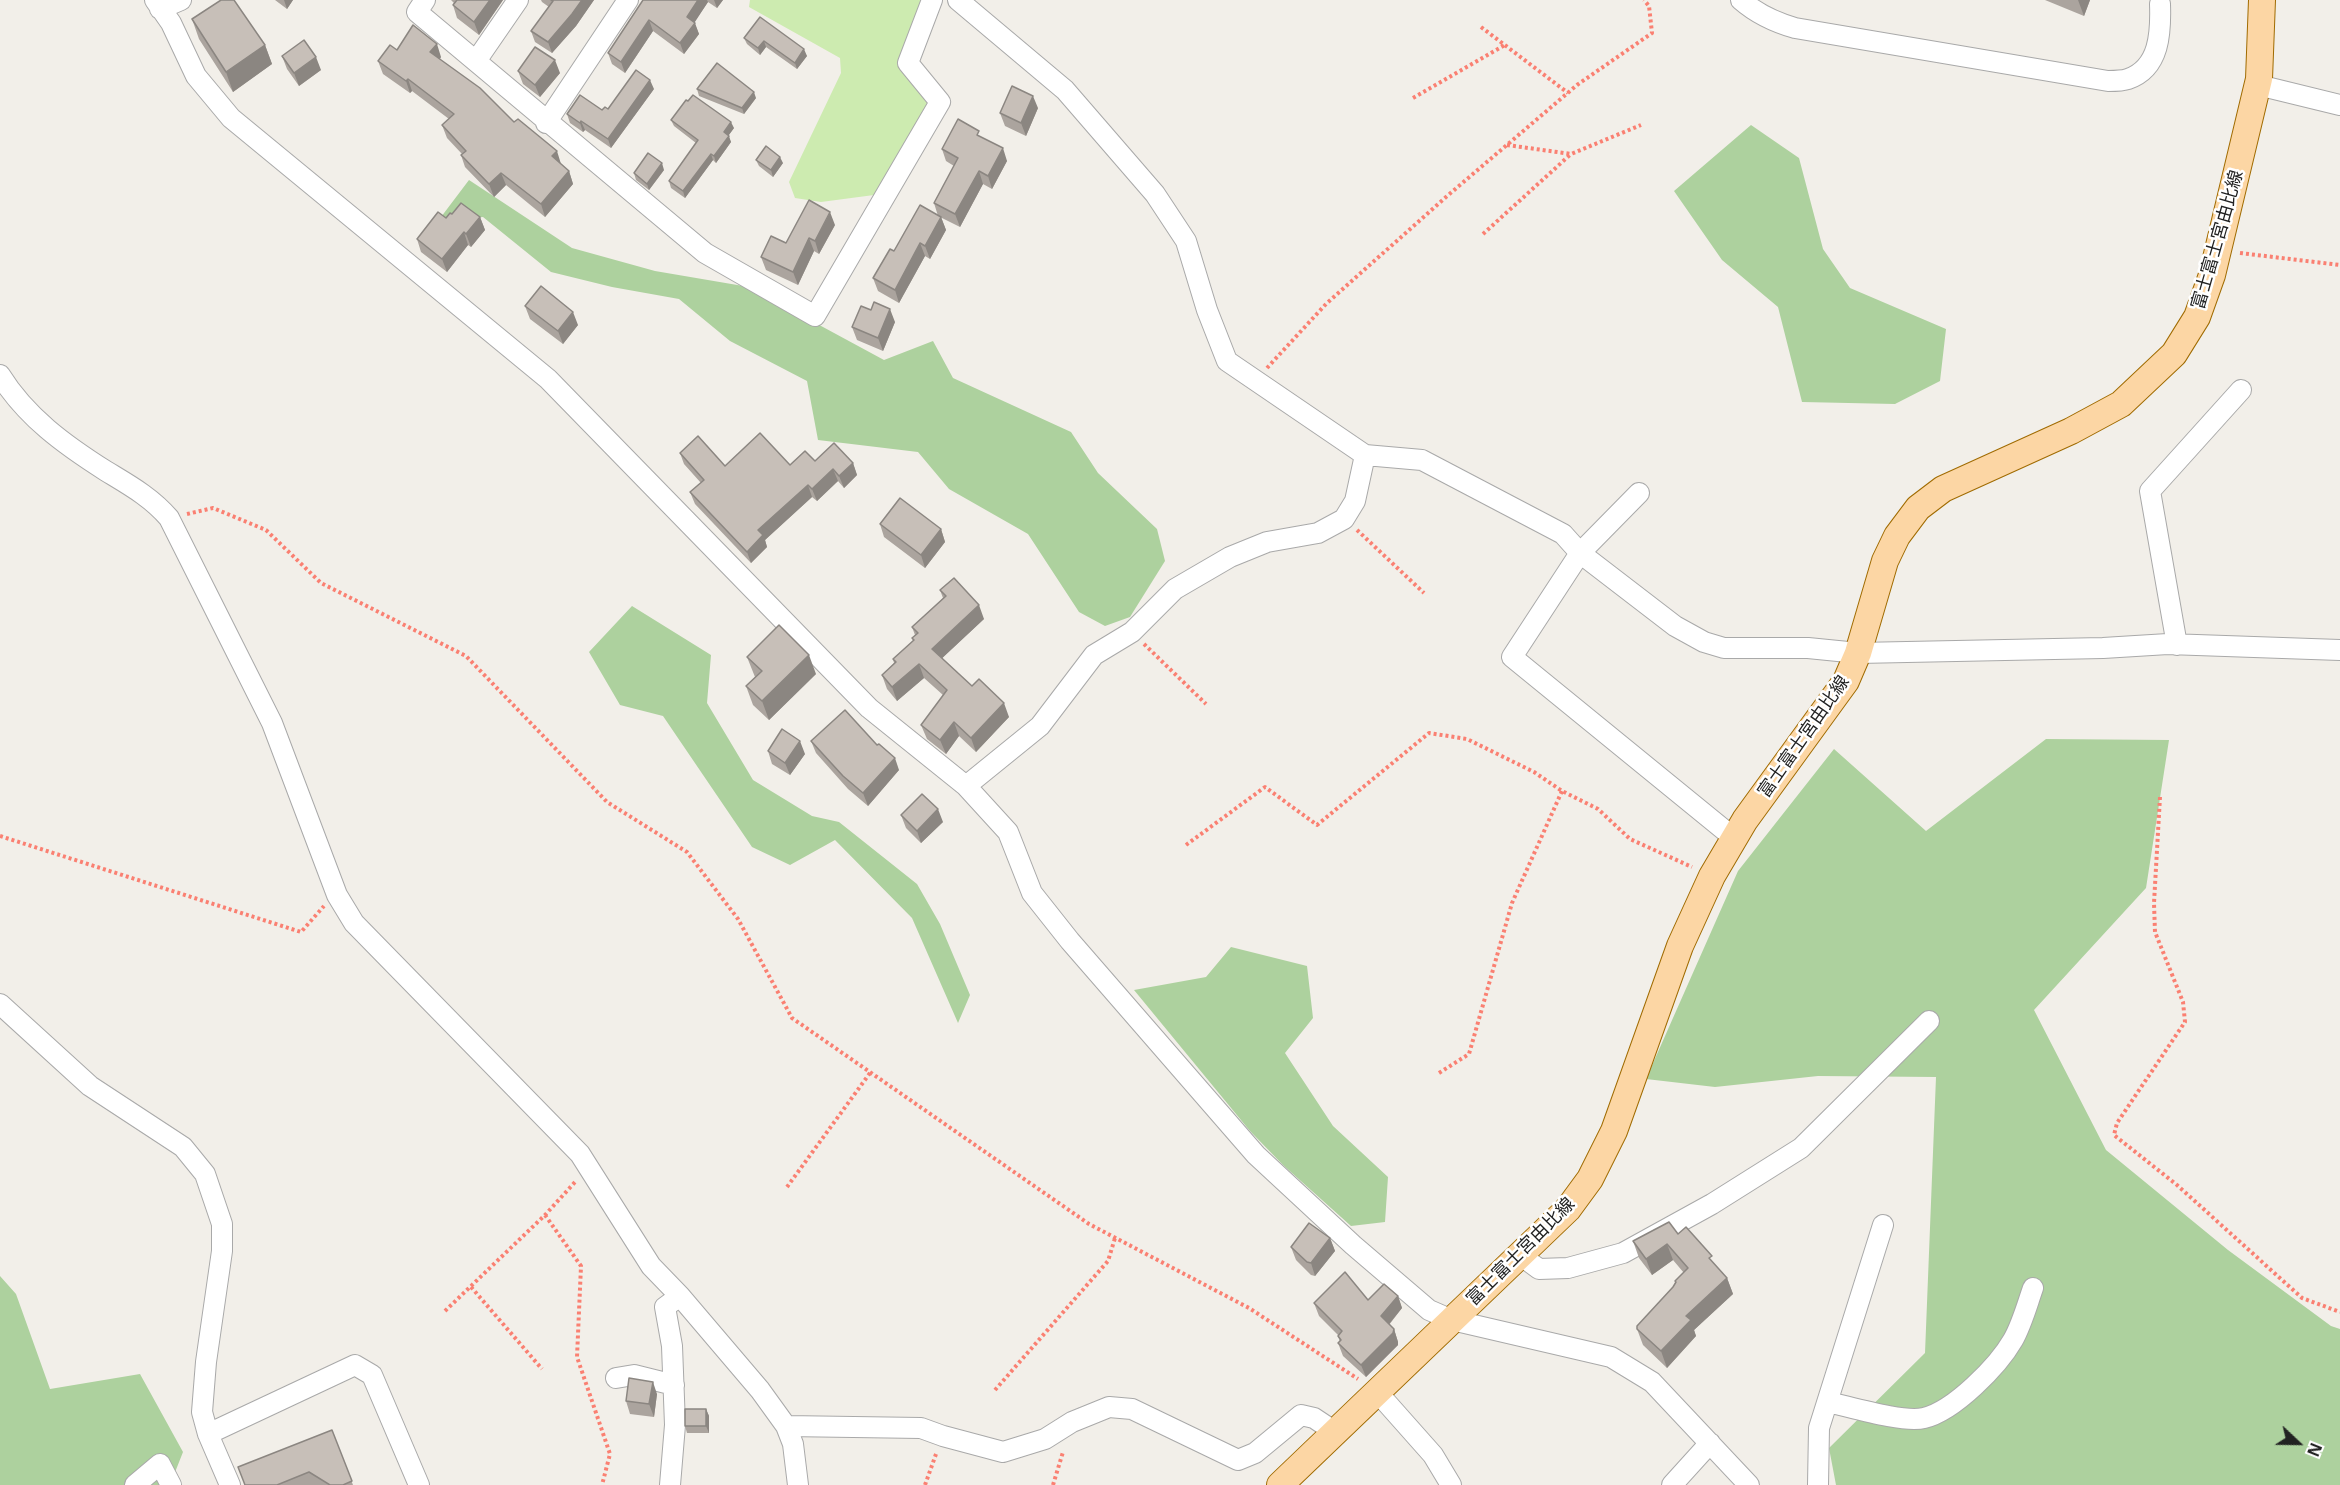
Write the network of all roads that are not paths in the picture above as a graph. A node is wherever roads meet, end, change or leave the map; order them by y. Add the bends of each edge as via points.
1 (181, 0) edge
2 (425, 0) edge
3 (518, 0) edge
4 (628, 0) edge
5 (932, 0) edge
6 (958, 0) edge
7 (1741, 0) edge
8 (2262, 0) edge
9 (2160, 4) dead end
10 (158, 5) edge
11 (476, 61) junction
12 (2258, 85) junction
13 (2340, 105) edge
14 (546, 123) junction
15 (0, 375) edge
16 (2241, 390) dead end
17 (1365, 455) junction
18 (1639, 493) dead end
19 (1580, 553) junction
20 (2177, 645) junction
21 (2340, 650) edge
22 (1858, 653) junction
23 (966, 786) junction
24 (1734, 838) junction
25 (0, 1004) edge
26 (1929, 1021) dead end
27 (1883, 1225) dead end
28 (1520, 1255) junction
29 (2033, 1288) dead end
30 (680, 1296) junction
31 (1452, 1320) junction
32 (616, 1378) dead end
33 (674, 1385) junction
34 (1378, 1393) junction
35 (1828, 1402) junction
36 (786, 1426) junction
37 (1335, 1432) junction
38 (208, 1434) junction
39 (1710, 1443) junction
40 (135, 1485) edge
41 (171, 1485) edge
42 (230, 1485) edge
43 (419, 1485) edge
44 (670, 1485) edge
45 (798, 1485) edge
46 (1280, 1485) edge
47 (1451, 1485) edge
48 (1672, 1485) edge
49 (1749, 1485) edge
50 (1818, 1485) edge

1 - 10 street
2 - 11 street via 417,12
3 - 11 street
4 - 14 street
5 - 14 street via 908,63 940,102 815,316 705,254
6 - 17 street via 1065,90 1155,194 1186,241 1227,361
7 - 9 street via 1758,14 1795,28 2108,81 2128,79 2143,69 2156,52 2161,32
8 - 12 main road, 富士富士宮由比線
10 - 23 street via 196,76 231,118 548,379 869,708
11 - 14 street
12 - 13 street
12 - 22 main road, 富士富士宮由比線 via 2219,250 2197,317 2174,354 2121,404 1943,489 1918,508 1897,536 1885,561
15 - 30 street via 39,423 155,502 169,518 272,723 337,895 354,923 580,1154 651,1266
16 - 20 street via 2150,491
17 - 19 street via 1422,460 1563,534
17 - 23 street via 1355,501 1344,519 1318,533 1267,542 1230,557 1175,589 1132,632 1094,655 1040,726
18 - 19 street
19 - 22 street via 1675,626 1704,642 1724,648 1808,648
19 - 24 street via 1512,657
20 - 21 street
20 - 22 street
22 - 24 main road, 富士富士宮由比線 via 1840,690
23 - 31 street via 1008,832 1032,893 1256,1155 1429,1310
24 - 28 main road, 富士富士宮由比線 via 1680,946 1614,1131 1590,1179 1568,1209
25 - 38 street via 90,1086 183,1147 205,1174 222,1224 202,1412
26 - 28 street via 1801,1148 1712,1204 1623,1253 1568,1268 1539,1269
27 - 35 street
28 - 31 main road, 富士富士宮由比線
29 - 35 street via 2013,1340 1959,1401 1923,1419 1890,1417
30 - 33 street via 665,1307
30 - 36 street
31 - 34 main road, 富士富士宮由比線
31 - 39 street via 1611,1357 1652,1382
32 - 33 street via 634,1375
33 - 44 street
34 - 37 main road, 富士富士宮由比線
34 - 47 street via 1433,1455
35 - 50 street via 1819,1428
36 - 37 street via 921,1428 1004,1452 1045,1439 1108,1407 1132,1409 1238,1460 1255,1453 1300,1415 1314,1418
36 - 45 street via 793,1444
37 - 46 main road, 富士富士宮由比線
38 - 42 street
38 - 43 street via 355,1365 372,1375
39 - 48 street
39 - 49 street
40 - 41 street via 160,1464

